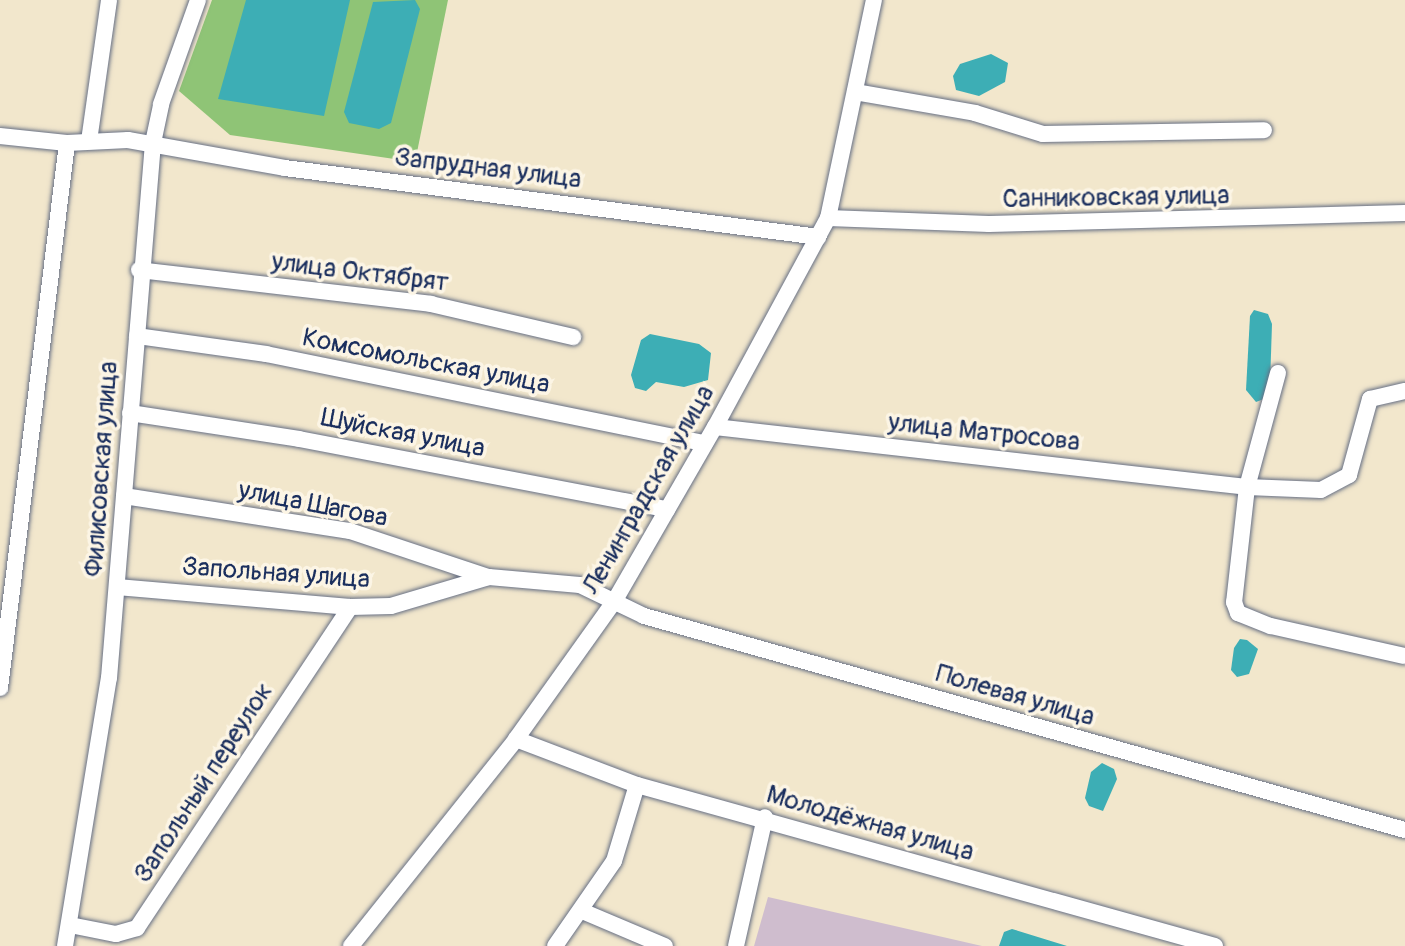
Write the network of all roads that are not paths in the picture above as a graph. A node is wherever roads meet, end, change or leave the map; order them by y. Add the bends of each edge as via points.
1 (109, 0) edge
2 (198, 0) edge
3 (874, 0) edge
4 (855, 92) junction
5 (1264, 130) dead end
6 (0, 136) edge
7 (89, 141) junction
8 (67, 143) junction
9 (153, 143) junction
10 (1405, 213) edge
11 (828, 218) junction
12 (819, 237) junction
13 (139, 270) junction
14 (137, 336) junction
15 (573, 337) dead end
16 (1278, 373) dead end
17 (1405, 391) edge
18 (130, 413) junction
19 (715, 427) junction
20 (705, 443) junction
21 (1247, 487) junction
22 (124, 496) junction
23 (667, 509) junction
24 (489, 577) junction
25 (117, 587) junction
26 (615, 600) junction
27 (350, 607) junction
28 (1404, 656) edge
29 (0, 688) edge
30 (516, 739) junction
31 (637, 785) junction
32 (765, 817) junction
33 (1405, 830) edge
34 (582, 911) junction
35 (70, 925) junction
36 (65, 946) edge
37 (351, 946) edge
38 (555, 946) edge
39 (665, 946) edge
40 (736, 946) edge
41 (1215, 946) edge

1 - 7 street
2 - 9 street, Филисовская улица via 161,104
3 - 4 street, Ленинградская улица
4 - 5 street via 975,113 1043,134
4 - 11 street, Ленинградская улица
6 - 8 street, Запрудная улица
7 - 8 street, Запрудная улица
7 - 9 street, Запрудная улица
8 - 29 street
9 - 12 street, Запрудная улица via 285,168
9 - 13 street, Филисовская улица
10 - 11 street, Санниковская улица via 1019,224
11 - 12 street, Ленинградская улица
12 - 19 street, Ленинградская улица
13 - 14 street, Филисовская улица
13 - 15 street, улица Октябрят via 431,304
14 - 18 street, Филисовская улица
14 - 20 street, Комсомольская улица via 278,357
16 - 21 street
17 - 21 street, улица Матросова via 1370,399 1353,465 1343,482 1321,490
18 - 22 street, Филисовская улица
18 - 23 street, Шуйская улица via 299,439
19 - 20 street, Ленинградская улица
19 - 21 street, улица Матросова
20 - 23 street, Ленинградская улица
21 - 28 street via 1234,602 1238,613 1271,626
22 - 24 street, улица Шагова via 350,531
22 - 25 street, Филисовская улица
23 - 26 street, Ленинградская улица
24 - 26 street, Запольная улица via 580,585
24 - 27 street, Запольная улица via 391,606
25 - 27 street, Запольная улица
25 - 35 street, Филисовская улица via 99,763
26 - 30 street, Ленинградская улица
26 - 33 street, Полевая улица via 644,616
27 - 35 street, Запольный переулок via 137,928 116,934
30 - 31 street, Молодёжная улица
30 - 37 street, Ленинградская улица
31 - 32 street, Молодёжная улица
31 - 34 street via 614,861
32 - 40 street
32 - 41 street, Молодёжная улица
34 - 38 street
34 - 39 street
35 - 36 street, Филисовская улица

